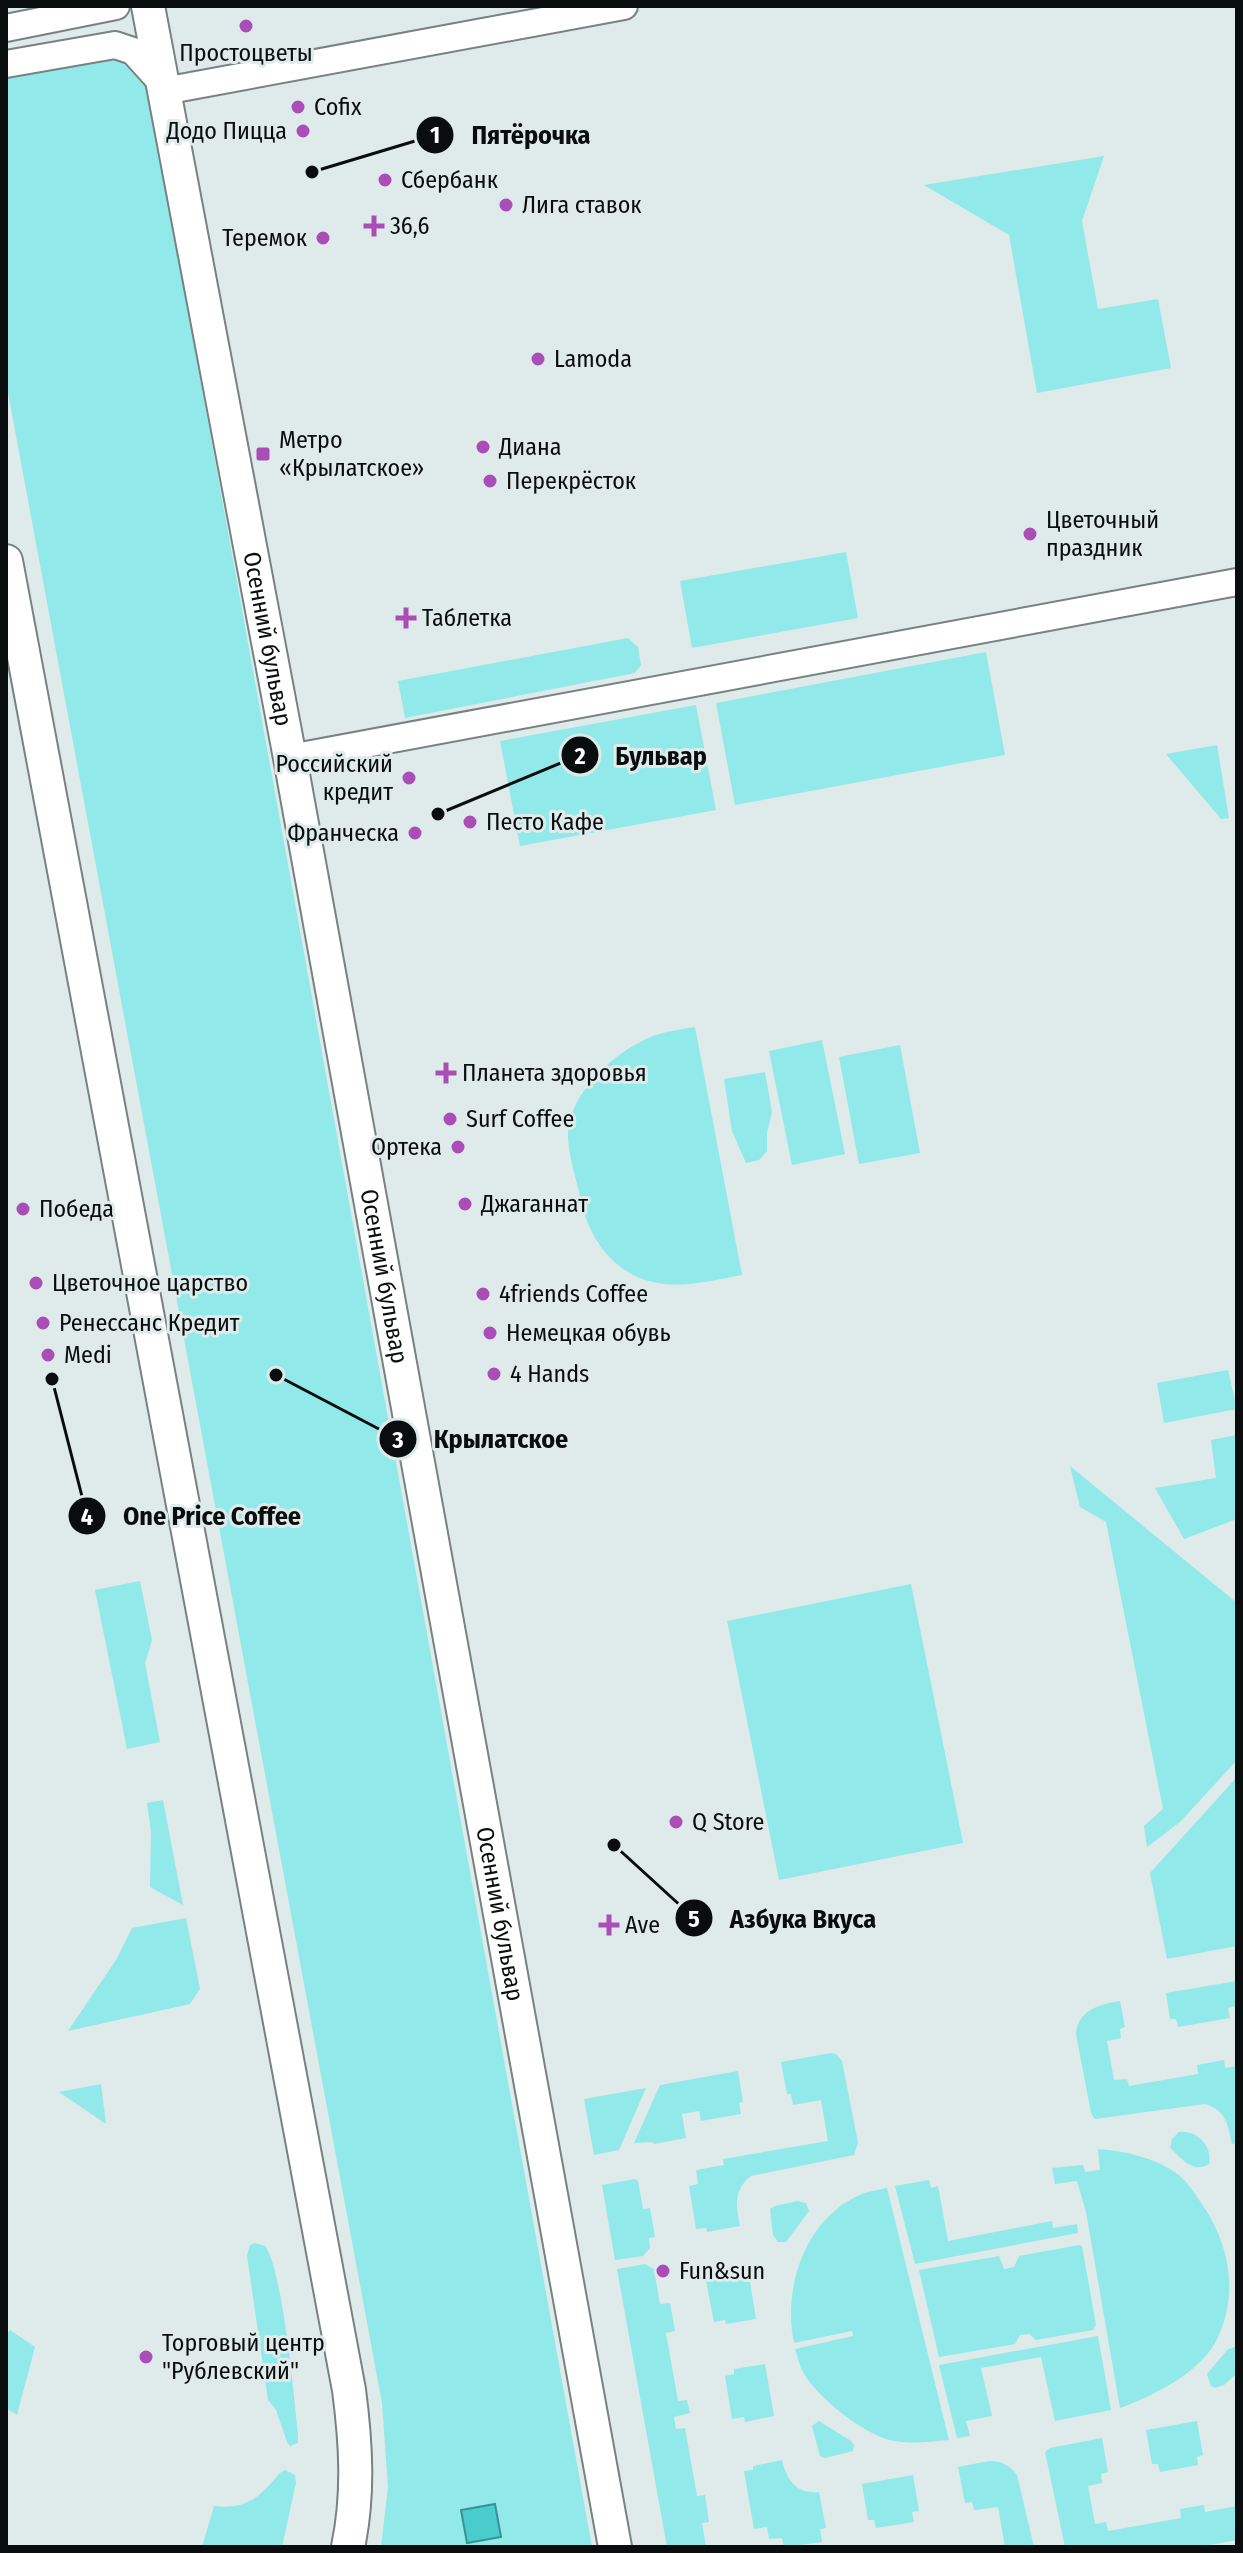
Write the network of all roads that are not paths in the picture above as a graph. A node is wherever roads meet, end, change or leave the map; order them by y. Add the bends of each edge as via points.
1 (116, 6) edge
2 (148, 6) edge
3 (624, 6) edge
4 (6, 28) edge
5 (6, 64) edge
6 (163, 87) junction
7 (6, 561) edge
8 (1237, 582) edge
9 (290, 758) junction
10 (348, 2547) edge
11 (615, 2547) edge

1 - 4 street
2 - 6 street, Осенний бульвар
3 - 6 street
5 - 6 street via 115,45 133,51
6 - 9 street, Осенний бульвар
7 - 10 street via 349,2390 355,2480
8 - 9 street
9 - 11 street, Осенний бульвар

